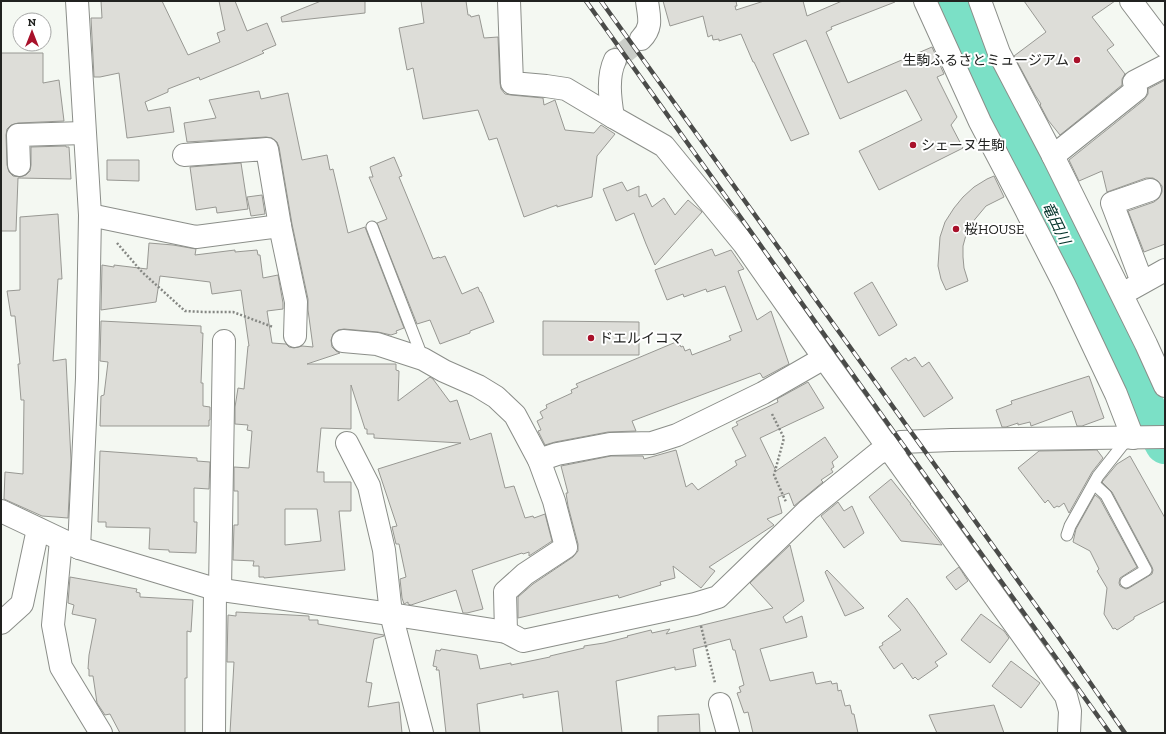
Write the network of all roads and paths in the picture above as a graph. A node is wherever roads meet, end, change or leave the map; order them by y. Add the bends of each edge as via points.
1 (77, 1) edge
2 (509, 1) edge
3 (647, 1) edge
4 (925, 1) edge
5 (980, 1) edge
6 (1131, 1) edge
7 (641, 39) tunnel mouth
8 (1164, 44) edge
9 (615, 60) tunnel mouth
10 (1165, 66) edge
11 (613, 117) junction
12 (84, 133) junction
13 (184, 155) dead end
14 (1053, 156) junction
15 (18, 165) dead end
16 (1150, 190) dead end
17 (90, 215) junction
18 (280, 226) junction
19 (372, 227) dead end
20 (114, 240) dead end
21 (1165, 270) edge
22 (1142, 282) junction
23 (1121, 295) junction
24 (295, 336) joint
25 (224, 341) dead end
26 (343, 341) dead end
27 (824, 358) junction
28 (424, 359) junction
29 (1165, 386) edge
30 (763, 393) junction
31 (1143, 438) edge
32 (347, 443) dead end
33 (889, 448) junction
34 (538, 460) junction
35 (1094, 484) junction
36 (1, 511) edge
37 (796, 523) junction
38 (38, 529) junction
39 (1066, 535) dead end
40 (70, 544) junction
41 (1126, 582) dead end
42 (218, 589) junction
43 (695, 604) junction
44 (391, 614) junction
45 (1, 623) edge
46 (506, 632) junction
47 (720, 704) joint
48 (101, 733) edge
49 (214, 733) edge
50 (422, 733) edge
51 (728, 733) edge
52 (1069, 733) edge

1 - 12 street
2 - 11 street via 512,83 566,89
3 - 7 street via 650,22 648,33
4 - 31 street via 980,122 1024,204 1116,394
5 - 14 street via 999,53
6 - 8 street
9 - 11 street via 612,67 610,96
10 - 14 street via 1134,82 1136,90
11 - 27 street via 664,146 744,244
12 - 15 street via 18,135
12 - 17 street
13 - 18 street via 267,149
14 - 23 street
16 - 22 street via 1112,203
17 - 18 street via 196,237
17 - 40 street via 87,378
18 - 24 street via 296,302
19 - 28 lane
20 - 24 path via 142,272 184,311 233,312
21 - 22 street
22 - 23 street
23 - 29 street
25 - 42 street
26 - 28 street via 377,344
27 - 30 street
27 - 33 street
28 - 34 street via 496,397 515,415
30 - 34 street via 677,435 652,443 610,444
30 - 37 path via 784,438 774,475
31 - 33 street via 951,440 901,442
31 - 35 lane via 1098,476
32 - 44 street via 369,486 384,550
33 - 37 street via 877,454 808,510
33 - 52 street via 1066,696 1070,711
34 - 46 street via 554,501 566,547 524,574 505,592
35 - 39 lane
35 - 41 lane via 1106,495 1146,570
36 - 38 street
37 - 43 street via 718,597
38 - 40 street
38 - 45 street via 22,604
40 - 42 street
40 - 48 street via 53,625 61,667
42 - 44 street
42 - 49 street
43 - 46 street via 523,641
43 - 47 path
44 - 46 street
44 - 50 street
47 - 51 street

